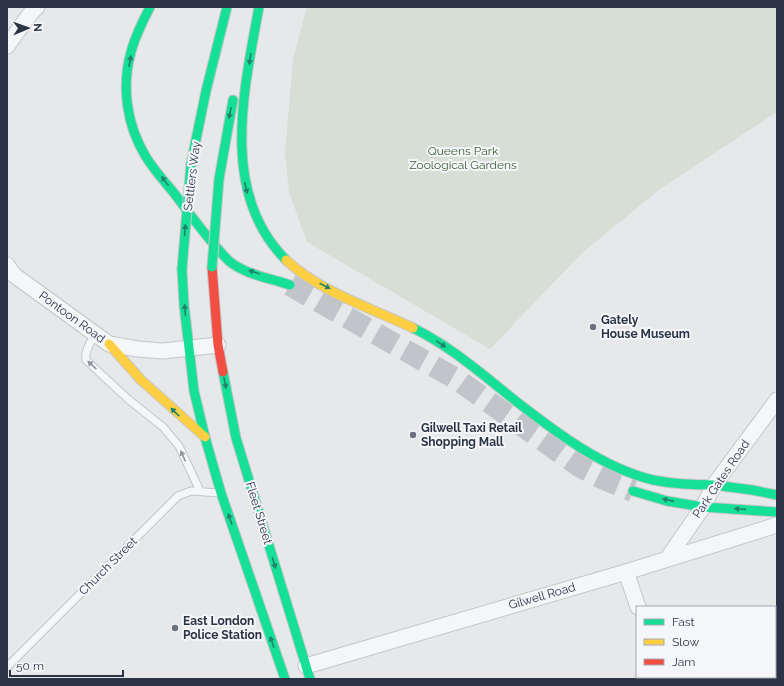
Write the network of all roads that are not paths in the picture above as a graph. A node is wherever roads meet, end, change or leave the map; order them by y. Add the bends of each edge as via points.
1 (37, 7) edge
2 (150, 7) edge
3 (227, 7) edge
4 (254, 7) edge
5 (259, 7) edge
6 (7, 46) edge
7 (238, 74) dead end
8 (235, 89) dead end
9 (7, 265) edge
10 (290, 285) tunnel mouth
11 (95, 334) junction
12 (110, 344) junction
13 (218, 345) junction
14 (189, 348) junction
15 (777, 400) edge
16 (205, 437) junction
17 (714, 485) junction
18 (200, 491) junction
19 (633, 491) tunnel mouth
20 (221, 493) junction
21 (777, 495) edge
22 (703, 507) junction
23 (777, 512) edge
24 (777, 525) edge
25 (667, 559) junction
26 (626, 572) junction
27 (638, 606) edge
28 (7, 667) edge
29 (308, 672) edge
30 (285, 679) edge

1 - 6 street
10 -> 2 main road via 230,262 202,231 146,157 137,140 131,124 126,90 134,45
14 -> 3 main road, Settlers Way, bridge via 182,269 191,164
4 - 7 main road
5 -> 17 main road via 243,109 244,178 249,202 259,226 294,267 320,283 437,341 474,366 540,419 598,456 661,482 692,486
8 -> 13 main road, bridge via 219,179 212,267
9 - 11 street, Pontoon Road via 14,275
11 - 12 street, Pontoon Road
18 -> 11 lane via 179,446 163,427 86,360 86,350
12 - 14 street, Pontoon Road via 162,351
16 -> 12 main road via 141,380
13 - 14 street, Pontoon Road
13 -> 29 main road, Fleet Street via 236,438
14 - 16 main road via 194,390
15 - 17 street, Park Gates Road
16 - 20 main road
17 - 21 main road
17 - 22 street, Park Gates Road
18 - 20 lane, Church Street
18 - 28 lane, Church Street via 178,496
22 -> 19 main road
30 -> 20 main road
23 -> 22 main road
22 - 25 street, Park Gates Road
24 - 25 street, Gilwell Road
25 - 26 street, Gilwell Road
26 - 27 street
26 - 29 street, Gilwell Road

